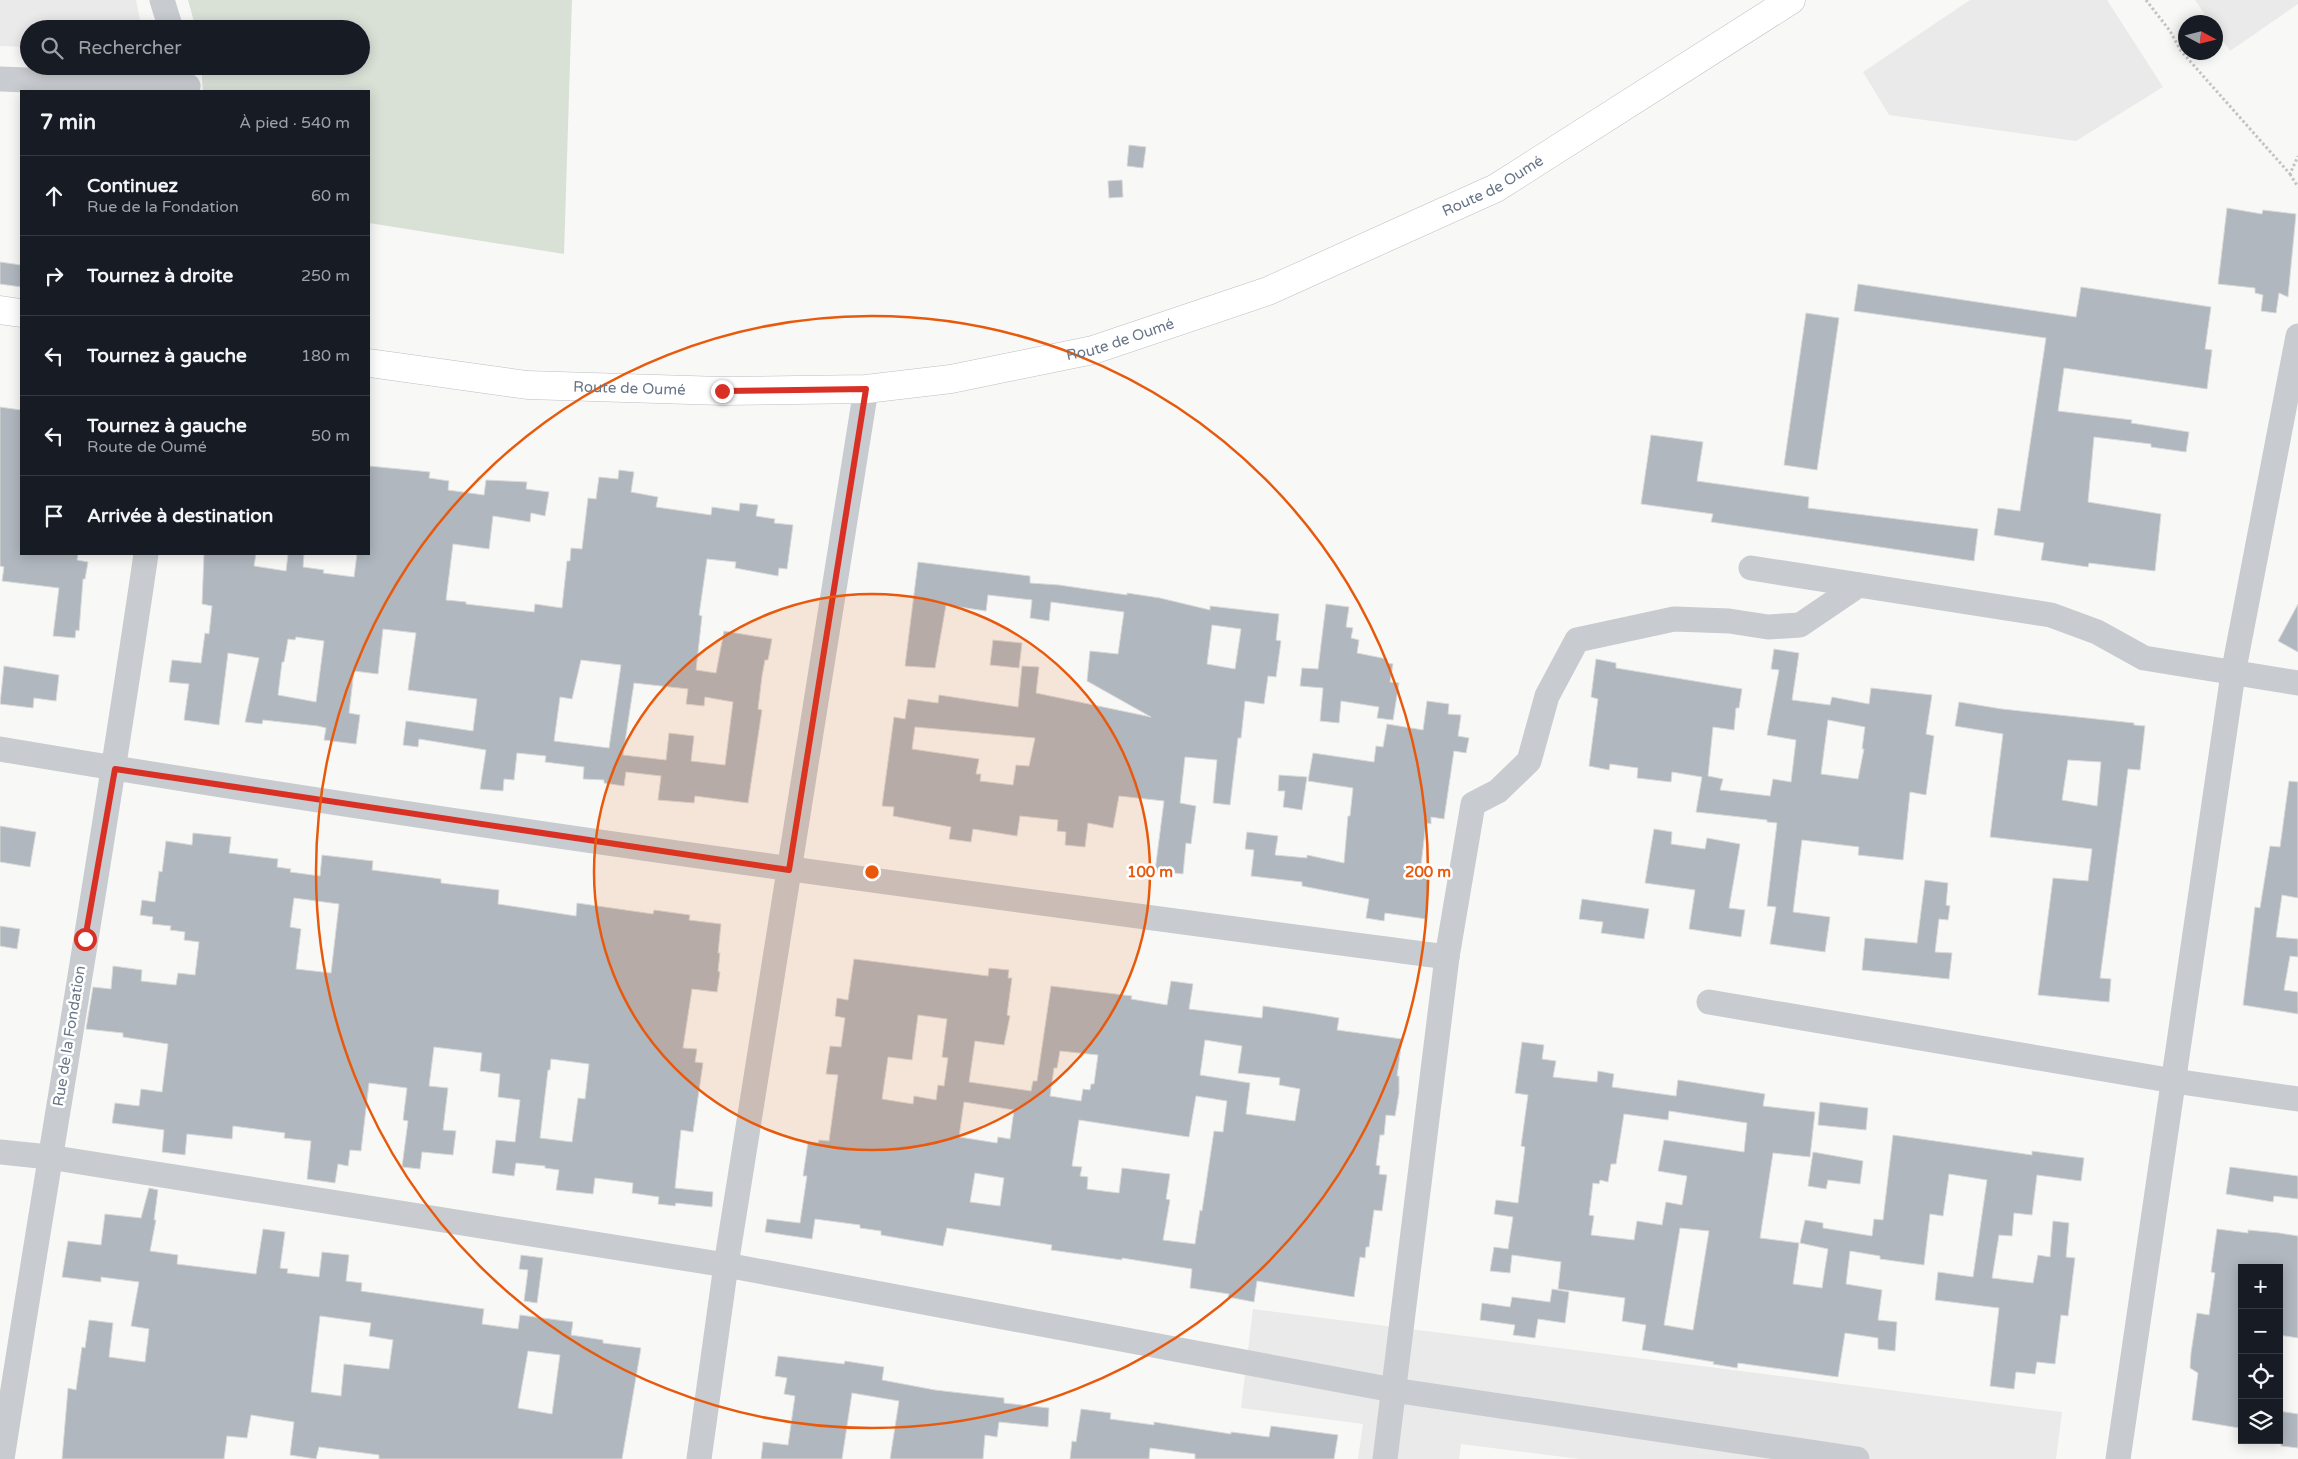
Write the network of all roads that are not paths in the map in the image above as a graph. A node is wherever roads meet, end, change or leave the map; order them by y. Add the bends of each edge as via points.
1 (162, 0) edge
2 (1791, 0) edge
3 (168, 20) edge
4 (0, 79) edge
5 (186, 81) edge
6 (0, 310) edge
7 (20, 313) edge
8 (2298, 336) edge
9 (370, 363) edge
10 (866, 389) junction
11 (146, 555) edge
12 (1751, 568) dead end
13 (1859, 585) junction
14 (2233, 674) junction
15 (2298, 683) edge
16 (0, 749) edge
17 (115, 769) junction
18 (789, 870) junction
19 (1447, 957) junction
20 (1710, 1002) dead end
21 (2174, 1082) junction
22 (2298, 1099) edge
23 (0, 1152) edge
24 (49, 1158) junction
25 (726, 1265) junction
26 (1392, 1390) junction
27 (2, 1459) edge
28 (699, 1459) edge
29 (1385, 1459) edge
30 (1858, 1459) edge
31 (2118, 1459) edge

1 - 3 street
2 - 10 main road, Route de Oumé via 1496,188 1268,291 1093,350 951,379
4 - 5 street
6 - 7 main road
8 - 14 street
9 - 10 main road, Route de Oumé via 527,385 722,391
10 - 18 street
11 - 17 street, Rue de la Fondation
12 - 13 street
13 - 14 street via 2052,615 2097,632 2144,658
13 - 19 street via 1800,625 1768,627 1674,618 1577,640 1547,696 1529,761 1498,790 1473,804
14 - 15 street
14 - 21 street
16 - 17 street
17 - 18 street
17 - 24 street, Rue de la Fondation
18 - 19 street
18 - 25 street
19 - 26 street
20 - 21 street
21 - 22 street
21 - 31 street
23 - 24 street
24 - 25 street
24 - 27 street, Rue de la Fondation
25 - 26 street
25 - 28 street
26 - 29 street
26 - 30 street

